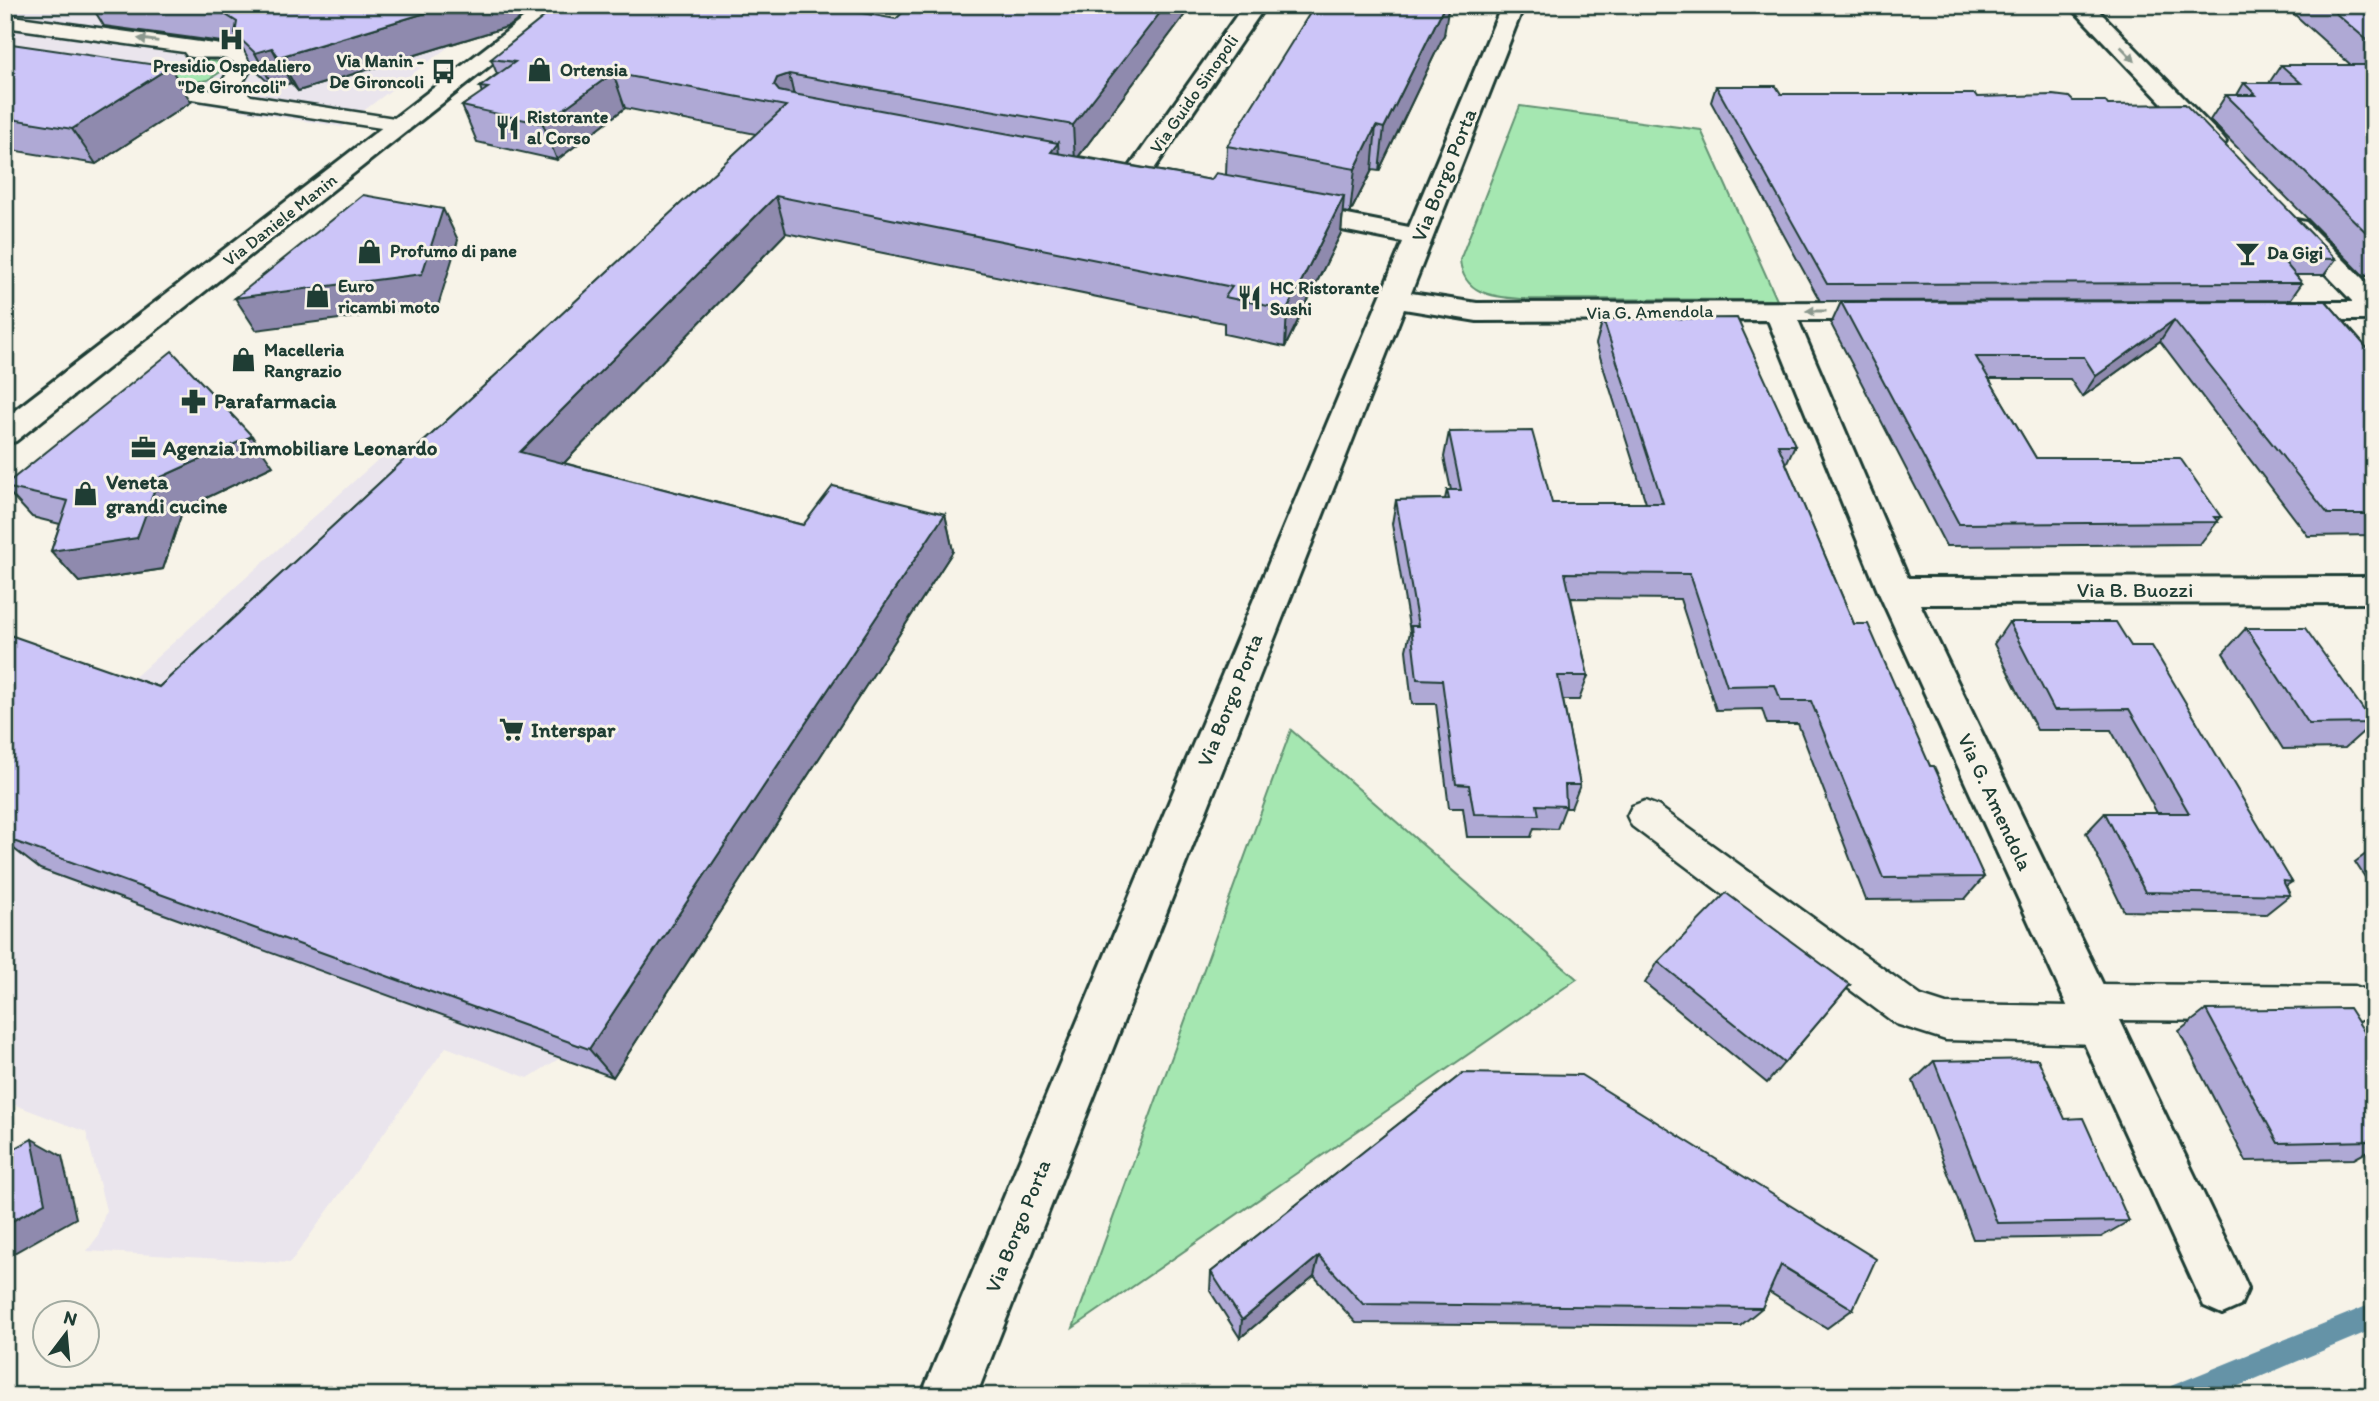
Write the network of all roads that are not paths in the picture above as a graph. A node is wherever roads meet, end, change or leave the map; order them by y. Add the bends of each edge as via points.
1 (555, 5) edge
2 (1255, 5) edge
3 (1513, 5) edge
4 (2080, 5) edge
5 (5, 21) edge
6 (216, 50) junction
7 (119, 83) edge
8 (145, 87) junction
9 (243, 100) junction
10 (401, 125) junction
11 (2226, 155) edge
12 (1106, 177) edge
13 (1132, 182) junction
14 (1159, 187) edge
15 (2275, 205) edge
16 (1263, 207) edge
17 (1419, 237) junction
18 (1393, 299) junction
19 (2374, 309) edge
20 (1779, 311) junction
21 (1917, 311) edge
22 (2249, 311) edge
23 (5, 434) edge
24 (2374, 590) edge
25 (1896, 591) junction
26 (1644, 816) dead end
27 (2355, 1004) dead end
28 (2094, 1013) junction
29 (2222, 1288) dead end
30 (948, 1396) edge

1 - 10 street, Via Daniele Manin
2 - 13 street, Via Guido Sinopoli
3 - 17 street, Via Borgo Porta
4 -> 11 street
6 -> 5 lane
6 - 8 lane via 183,54 158,64 142,80
6 - 9 lane via 244,59 232,82 232,90
7 - 8 lane
8 - 9 lane
9 - 10 lane
10 - 23 street, Via Daniele Manin
12 - 13 street
13 - 14 street
15 - 19 street
16 - 17 street
17 - 18 street, Via Borgo Porta
18 - 20 street, Via G. Amendola via 1477,312
18 - 30 street, Via Borgo Porta
19 - 22 street
21 -> 20 street, Via G. Amendola
20 - 25 street, Via G. Amendola
24 - 25 street, Via B. Buozzi
25 - 28 street, Via G. Amendola
26 - 28 lane via 1910,1011 1947,1022
27 - 28 lane
28 - 29 street, Via G. Amendola

